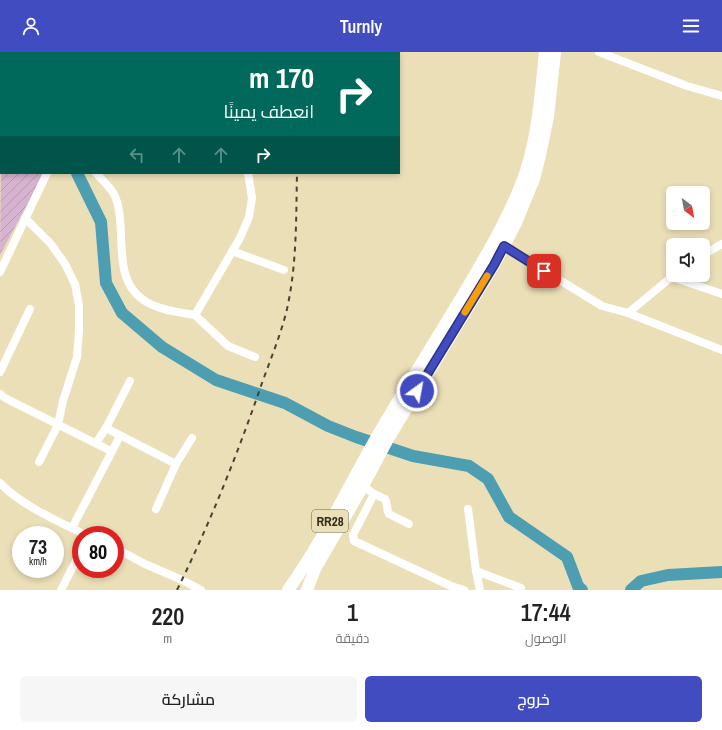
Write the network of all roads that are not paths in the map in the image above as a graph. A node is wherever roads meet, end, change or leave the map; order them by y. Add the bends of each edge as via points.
1 (545, 52) edge
2 (555, 52) edge
3 (600, 52) edge
4 (722, 96) edge
5 (47, 174) edge
6 (97, 174) edge
7 (248, 174) edge
8 (25, 218) junction
9 (499, 243) junction
10 (722, 244) edge
11 (710, 250) edge
12 (232, 251) junction
13 (284, 270) dead end
14 (0, 272) edge
15 (666, 282) edge
16 (689, 282) edge
17 (722, 294) edge
18 (30, 308) dead end
19 (628, 313) junction
20 (195, 315) junction
21 (722, 350) edge
22 (255, 357) dead end
23 (0, 372) edge
24 (130, 381) dead end
25 (0, 394) edge
26 (58, 425) junction
27 (106, 428) junction
28 (120, 436) junction
29 (192, 438) dead end
30 (96, 443) junction
31 (111, 451) junction
32 (375, 452) junction
33 (39, 462) dead end
34 (176, 464) junction
35 (0, 483) edge
36 (363, 486) junction
37 (3, 488) edge
38 (374, 494) junction
39 (156, 509) dead end
40 (468, 509) dead end
41 (409, 524) dead end
42 (73, 526) edge
43 (72, 528) edge
44 (124, 553) edge
45 (72, 569) edge
46 (476, 571) junction
47 (521, 588) dead end
48 (61, 590) edge
49 (201, 590) edge
50 (289, 590) edge
51 (294, 590) edge
52 (307, 590) edge
53 (464, 590) edge
54 (480, 590) edge

1 - 9 highway, RR28 via 532,150
2 - 9 highway, RR28 via 548,117 534,179 525,202
3 - 4 street via 686,86
5 - 8 street
6 - 20 street via 114,195 120,215 120,240 125,271 134,291 151,304
7 - 12 street via 252,198 249,217
8 - 14 street
8 - 26 street via 51,244 65,264 75,284 79,306 77,357
9 - 19 street via 602,306
9 - 32 highway, RR28 via 469,286
10 - 11 street
12 - 13 street
12 - 20 street
15 - 19 street
16 - 17 street
18 - 23 street
19 - 21 street
20 - 22 street via 228,346
24 - 27 street
25 - 26 street
26 - 30 street
26 - 33 street
27 - 28 street
27 - 30 street
28 - 31 street
28 - 34 street
29 - 34 street
30 - 31 street
31 - 42 street
32 - 36 highway, RR28
32 - 50 highway, RR28
34 - 39 street
35 - 37 street
36 - 38 street
36 - 52 highway, RR28 via 319,562
37 - 43 street
38 - 41 street via 385,499 389,514
38 - 53 street via 353,535 354,541
40 - 46 street
44 - 49 street
45 - 48 street
46 - 47 street
46 - 54 street
50 - 51 highway, RR28

